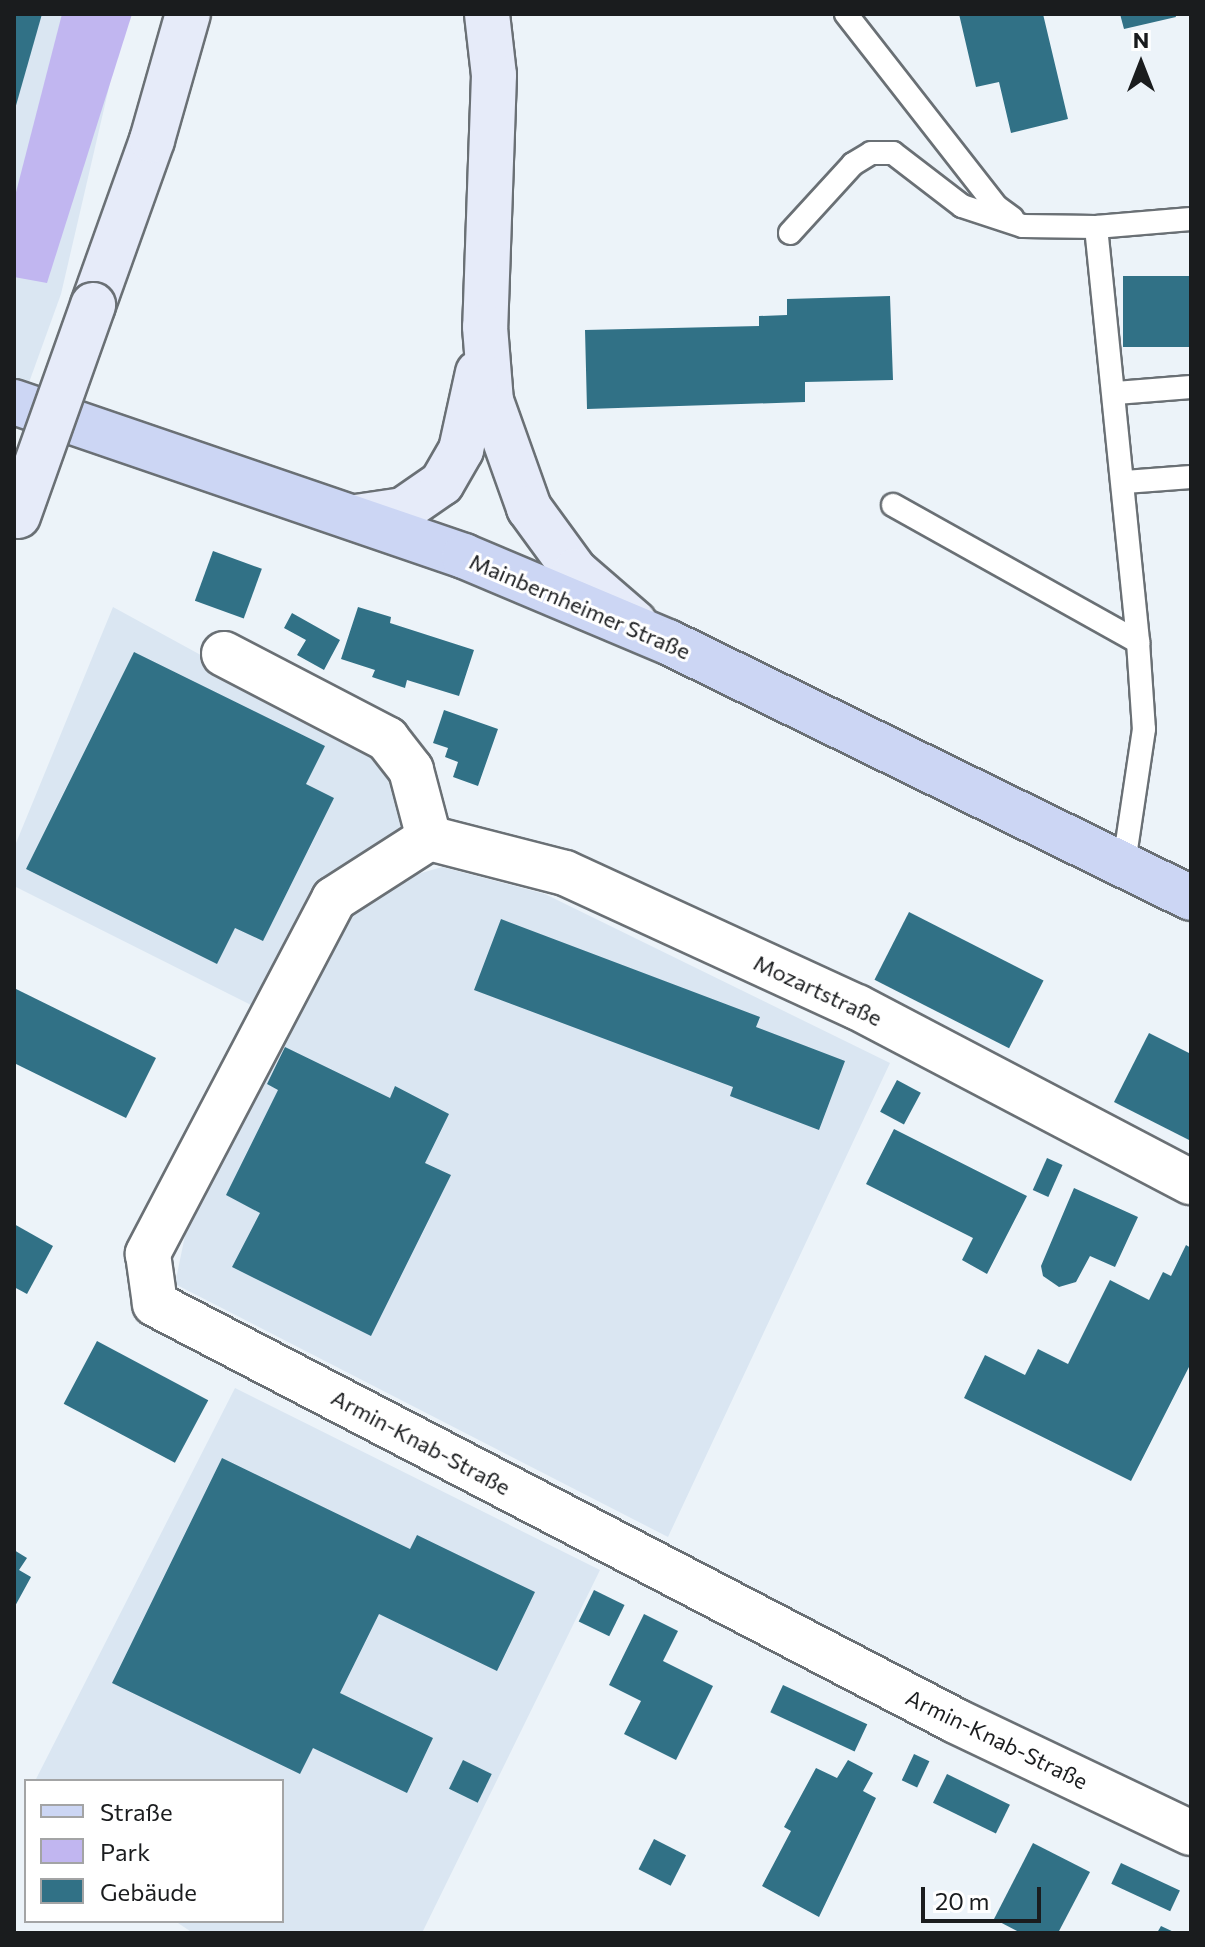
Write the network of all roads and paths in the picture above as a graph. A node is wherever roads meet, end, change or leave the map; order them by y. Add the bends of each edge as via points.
1 (188, 14) edge
2 (487, 14) edge
3 (846, 14) edge
4 (1191, 219) edge
5 (1023, 226) junction
6 (1096, 227) junction
7 (790, 233) dead end
8 (485, 327) junction
9 (1191, 387) edge
10 (1116, 393) junction
11 (14, 402) edge
12 (1191, 477) edge
13 (1125, 482) junction
14 (893, 505) dead end
15 (356, 517) junction
16 (16, 521) edge
17 (668, 642) junction
18 (1138, 642) junction
19 (224, 654) dead end
20 (429, 838) junction
21 (1124, 863) junction
22 (1191, 898) edge
23 (1191, 1182) edge
24 (1191, 1833) edge

1 - 16 main road, bridge via 152,140
2 - 8 main road via 494,75
3 - 5 lane via 997,207
4 - 6 lane
5 - 6 lane
5 - 7 lane via 962,206 893,153 871,153 853,164
6 - 10 lane
8 - 15 main road via 475,395 454,466 424,499 403,510
8 - 17 main road via 491,401 529,508 585,580
9 - 10 lane
10 - 13 lane
11 - 15 main road, Mainbernheimer Straße
12 - 13 lane
13 - 18 lane
14 - 18 lane
15 - 17 main road, Mainbernheimer Straße
17 - 21 main road, Mainbernheimer Straße
18 - 21 lane via 1144,729
19 - 20 street via 387,739 411,770
20 - 23 street, Mozartstraße via 565,873 857,1007
20 - 24 street, Armin-Knab-Straße via 334,899 148,1254 155,1304 956,1721
21 - 22 main road, Mainbernheimer Straße

